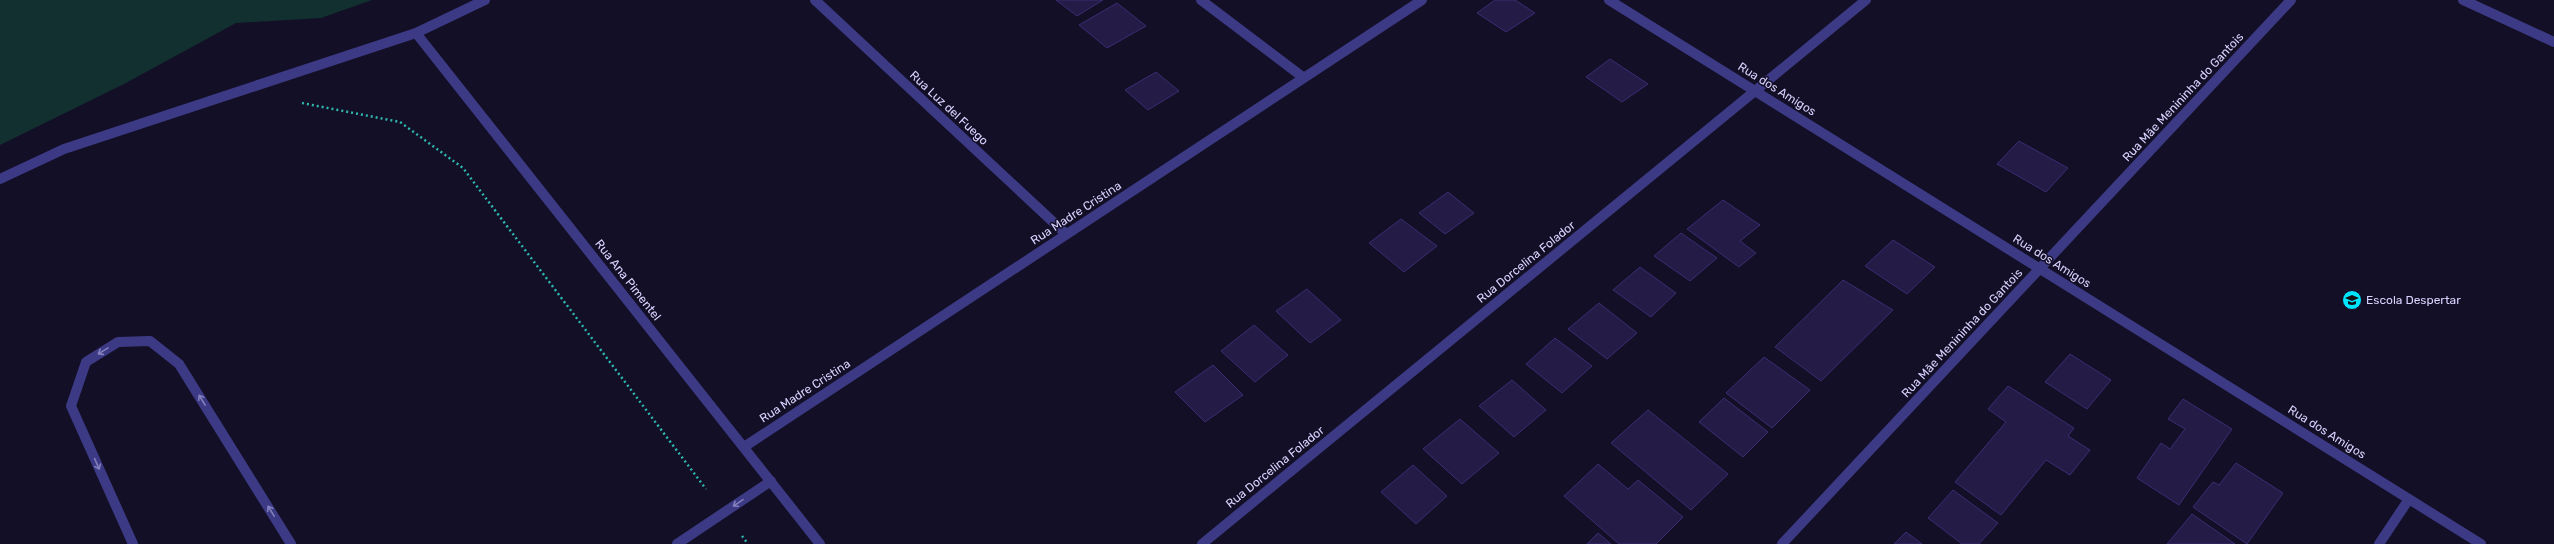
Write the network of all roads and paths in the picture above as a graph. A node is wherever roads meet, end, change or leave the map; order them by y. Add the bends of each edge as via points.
1 (485, 0) edge
2 (815, 0) edge
3 (1201, 0) edge
4 (1422, 0) edge
5 (1609, 0) edge
6 (1866, 0) edge
7 (2291, 0) edge
8 (2463, 0) edge
9 (416, 33) junction
10 (2554, 42) edge
11 (1304, 78) junction
12 (1755, 91) junction
13 (297, 104) dead end
14 (0, 179) edge
15 (1066, 234) junction
16 (2040, 269) junction
17 (744, 447) junction
18 (770, 481) junction
19 (2408, 499) junction
20 (724, 513) junction
21 (133, 544) edge
22 (291, 544) edge
23 (677, 544) edge
24 (748, 544) edge
25 (820, 544) edge
26 (1202, 544) edge
27 (1782, 544) edge
28 (2379, 544) edge
29 (2481, 544) edge

1 - 9 street
2 - 15 street, Rua Luz del Fuego
3 - 11 street
4 - 11 street, Rua Madre Cristina
5 - 12 street, Rua dos Amigos
6 - 12 street, Rua Dorcelina Folador
7 - 16 street, Rua Mãe Menininha do Gantois
8 - 10 street
9 - 14 street via 64,149
9 - 17 street, Rua Ana Pimentel
11 - 15 street, Rua Madre Cristina
12 - 16 street, Rua dos Amigos
12 - 26 street, Rua Dorcelina Folador
13 - 20 path via 304,103 400,122 463,168
15 - 17 street, Rua Madre Cristina
16 - 19 street, Rua dos Amigos
16 - 27 street, Rua Mãe Menininha do Gantois
17 - 18 street, Rua Ana Pimentel
18 -> 20 street
18 - 25 street, Rua Ana Pimentel
19 - 28 street
19 - 29 street, Rua dos Amigos
20 - 23 street
20 - 24 path
22 -> 21 street via 179,364 150,341 118,342 86,362 71,406

